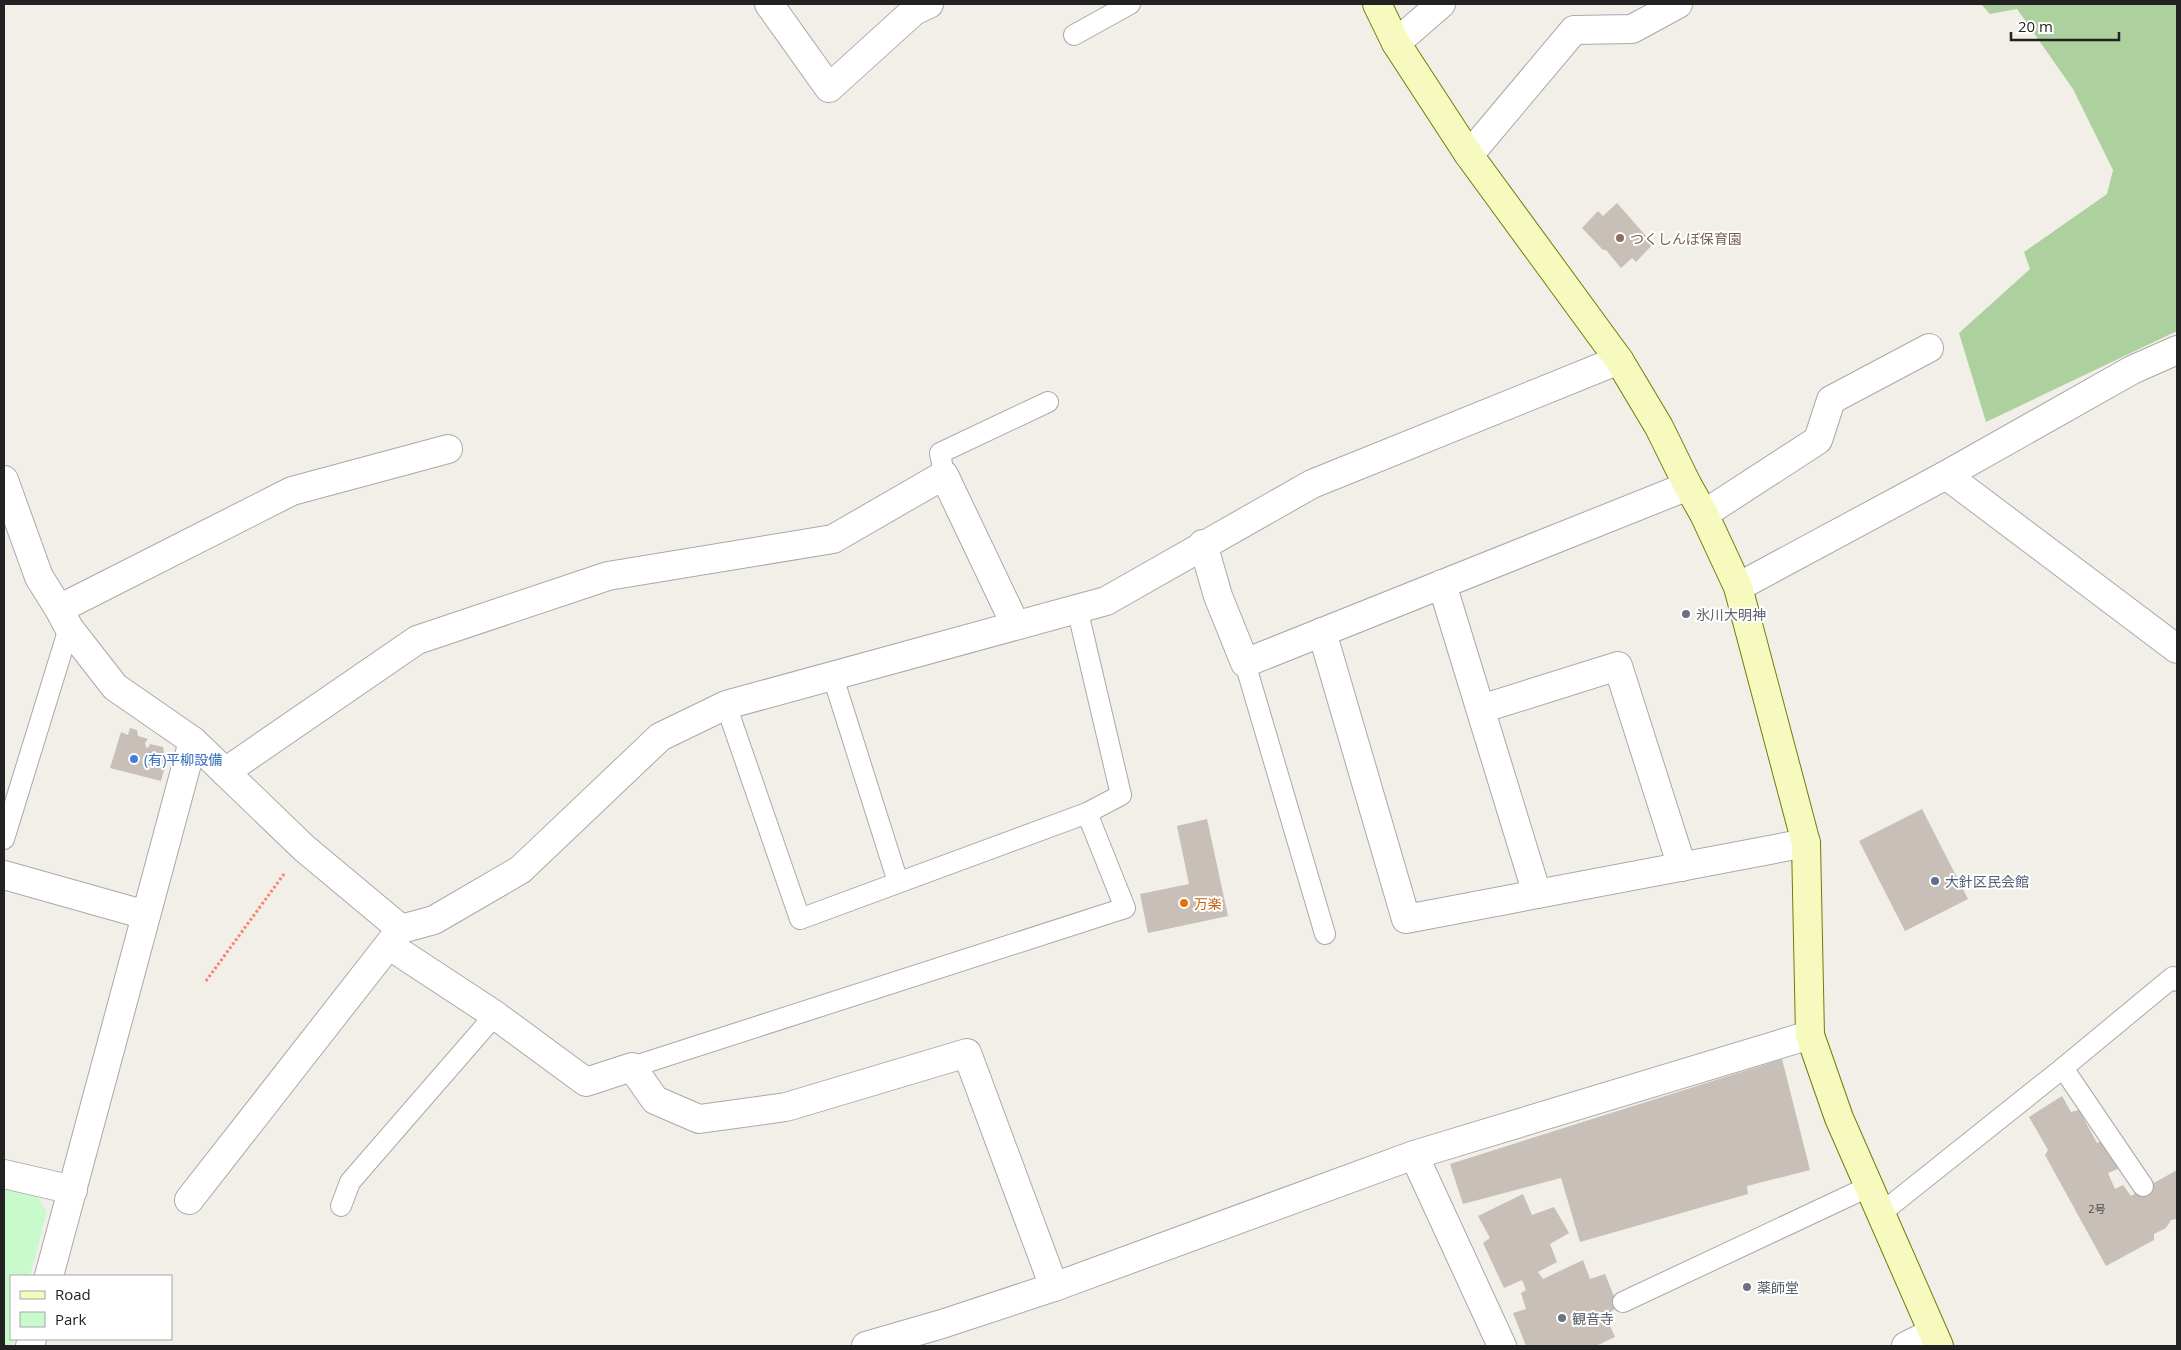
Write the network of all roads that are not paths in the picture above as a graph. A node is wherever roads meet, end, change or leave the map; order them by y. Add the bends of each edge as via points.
1 (770, 4) edge
2 (929, 4) edge
3 (1130, 4) edge
4 (1377, 4) edge
5 (1441, 4) edge
6 (1678, 4) edge
7 (1074, 35) dead end
8 (1396, 43) junction
9 (1470, 155) junction
10 (1929, 348) dead end
11 (2177, 350) edge
12 (1619, 360) junction
13 (1048, 402) dead end
14 (448, 449) dead end
15 (944, 475) junction
16 (1946, 475) junction
17 (4, 480) edge
18 (1688, 486) junction
19 (1704, 514) junction
20 (1204, 544) junction
21 (1442, 584) junction
22 (1738, 586) junction
23 (1077, 608) junction
24 (64, 618) junction
25 (1015, 624) junction
26 (1322, 632) junction
27 (2177, 648) edge
28 (1245, 663) junction
29 (833, 677) junction
30 (726, 705) junction
31 (1481, 709) junction
32 (193, 741) junction
33 (225, 772) junction
34 (1086, 813) junction
35 (4, 838) edge
36 (1806, 843) junction
37 (1682, 867) junction
38 (4, 875) edge
39 (898, 882) junction
40 (1537, 894) junction
41 (146, 915) junction
42 (1325, 934) dead end
43 (396, 938) junction
44 (2177, 982) edge
45 (495, 1015) junction
46 (1810, 1035) junction
47 (632, 1067) junction
48 (2063, 1068) junction
49 (1414, 1156) junction
50 (4, 1174) edge
51 (2143, 1186) dead end
52 (1868, 1187) junction
53 (73, 1190) junction
54 (189, 1200) dead end
55 (341, 1206) dead end
56 (1880, 1214) junction
57 (49, 1275) edge
58 (1054, 1288) junction
59 (1623, 1302) dead end
60 (1935, 1340) edge
61 (866, 1346) edge
62 (1502, 1346) edge
63 (1906, 1346) edge

1 - 2 street via 829,88 914,10
3 - 7 lane
4 - 8 street
5 - 8 street
6 - 9 street via 1632,29 1574,30
8 - 9 street
9 - 12 street
10 - 19 street via 1831,400 1818,440
11 - 16 street via 2132,370
12 - 18 street via 1659,427
12 - 20 street via 1312,484
13 - 15 lane via 940,453
14 - 24 street via 292,491
15 - 25 street
15 - 33 street via 833,539 608,576 417,640
16 - 22 street
16 - 27 street
17 - 24 street via 39,577
18 - 19 street
18 - 21 street
19 - 22 street
20 - 23 street via 1106,601
20 - 28 street via 1218,596
21 - 26 street
21 - 31 street
22 - 36 street
23 - 25 street
23 - 34 lane via 1121,795
24 - 32 street via 114,686
24 - 35 lane
25 - 29 street
26 - 28 street
26 - 40 street via 1406,919
28 - 42 lane
29 - 30 street
29 - 39 lane
30 - 39 lane via 800,919
30 - 43 street via 660,737 520,870
31 - 37 street via 1618,666
31 - 40 street
32 - 33 street
32 - 41 street
33 - 43 street
34 - 39 lane
34 - 47 lane via 1125,908
36 - 37 street
36 - 46 street
37 - 40 street
38 - 41 street
41 - 53 street
43 - 45 street
43 - 54 street
44 - 48 lane via 2173,976
45 - 47 street via 586,1082
45 - 55 lane via 350,1182
46 - 49 street
46 - 52 street
47 - 58 street via 655,1100 699,1119 786,1107 967,1053
48 - 51 lane
48 - 56 lane
49 - 58 street
49 - 62 street
50 - 53 street
52 - 56 street
52 - 59 lane
53 - 57 street
56 - 60 street
58 - 61 street
60 - 63 street

